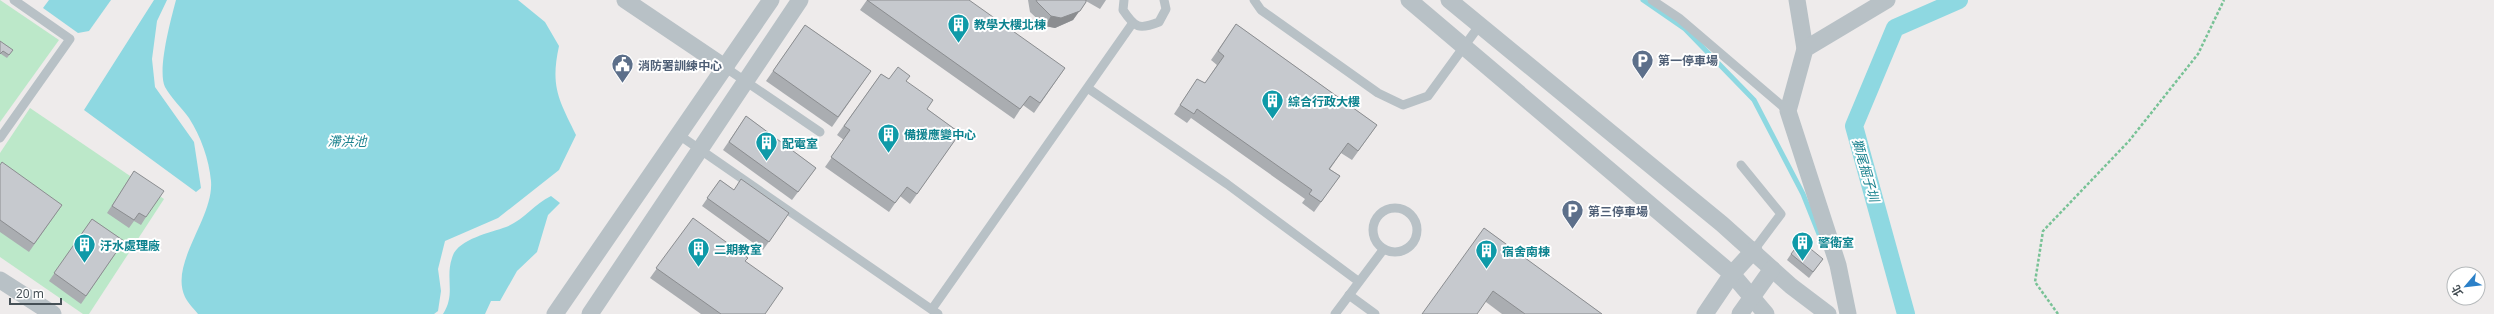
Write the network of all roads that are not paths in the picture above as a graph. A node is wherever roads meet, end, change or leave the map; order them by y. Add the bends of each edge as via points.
1 (14, 0) edge
2 (625, 0) edge
3 (771, 0) edge
4 (800, 0) edge
5 (1124, 0) edge
6 (1164, 0) edge
7 (1254, 0) edge
8 (1409, 0) edge
9 (1449, 0) edge
10 (1652, 0) edge
11 (1797, 0) edge
12 (1887, 0) edge
13 (1132, 24) junction
14 (1479, 26) junction
15 (1465, 46) junction
16 (1805, 49) junction
17 (726, 68) junction
18 (746, 82) junction
19 (1089, 88) junction
20 (1788, 111) junction
21 (820, 132) dead end
22 (679, 135) junction
23 (0, 138) edge
24 (700, 150) junction
25 (1741, 165) dead end
26 (1383, 250) junction
27 (1754, 250) junction
28 (1772, 269) junction
29 (1732, 274) junction
30 (0, 280) edge
31 (1358, 281) junction
32 (1349, 295) junction
33 (1753, 296) junction
34 (935, 312) edge
35 (53, 314) edge
36 (555, 314) edge
37 (590, 314) edge
38 (1335, 314) edge
39 (1375, 314) edge
40 (1705, 314) edge
41 (1740, 314) edge
42 (1766, 314) edge
43 (1828, 314) edge
44 (1848, 314) edge

1 - 23 lane via 70,39
2 - 17 street
3 - 17 street
4 - 18 street
5 - 13 lane via 1123,10
6 - 13 lane via 1166,9 1159,22 1145,28
7 - 15 lane via 1261,10 1371,88 1403,106 1428,96
8 - 15 street
9 - 14 street
10 - 20 lane via 1679,18
11 - 16 street
12 - 16 street
13 - 19 lane
14 - 15 lane
14 - 27 street
15 - 29 street
16 - 20 street
17 - 18 lane
17 - 22 street
18 - 21 lane
18 - 24 street
19 - 31 lane via 1227,184
19 - 34 lane
20 - 44 street via 1838,265
22 - 24 lane
22 - 36 street
24 - 34 lane
24 - 37 street
25 - 27 lane via 1781,214
26 - 26 lane via 1396,254 1411,247 1418,233 1414,218 1401,208 1385,209 1374,220 1372,236
26 - 31 lane
27 - 28 street
27 - 29 street
28 - 33 street
28 - 43 street
29 - 33 street
29 - 40 street
30 - 35 street
31 - 32 lane
32 - 38 lane
32 - 39 lane
33 - 41 street
33 - 42 street

